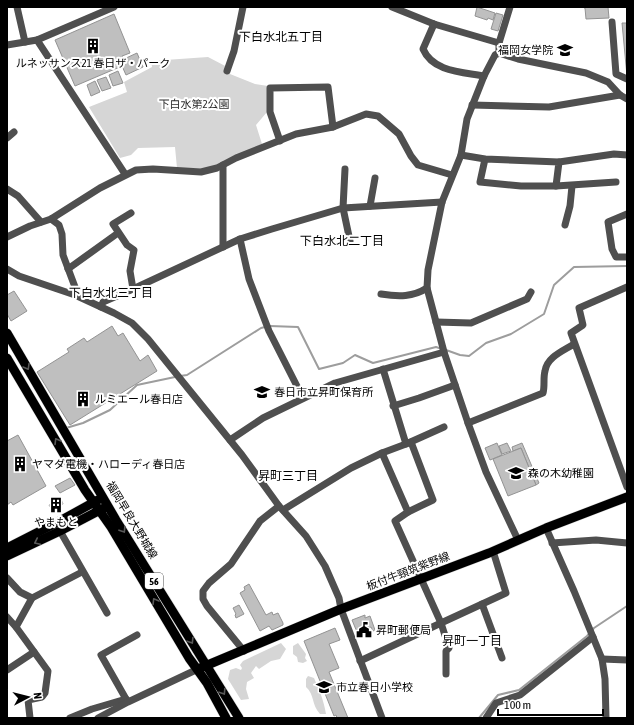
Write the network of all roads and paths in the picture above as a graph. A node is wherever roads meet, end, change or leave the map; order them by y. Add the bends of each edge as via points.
1 (17, 7) edge
2 (113, 7) edge
3 (243, 7) edge
4 (393, 7) edge
5 (510, 7) edge
6 (612, 22) dead end
7 (434, 24) junction
8 (37, 40) junction
9 (25, 42) junction
10 (499, 43) junction
11 (7, 45) edge
12 (499, 53) junction
13 (227, 71) dead end
14 (484, 76) junction
15 (627, 79) edge
16 (620, 95) junction
17 (627, 99) edge
18 (472, 105) junction
19 (333, 127) junction
20 (14, 132) dead end
21 (7, 138) edge
22 (280, 140) junction
23 (461, 155) junction
24 (627, 155) edge
25 (485, 158) junction
26 (559, 162) junction
27 (223, 165) junction
28 (345, 169) dead end
29 (125, 174) junction
30 (452, 175) junction
31 (375, 178) dead end
32 (616, 182) dead end
33 (556, 186) junction
34 (572, 186) junction
35 (7, 189) edge
36 (442, 202) junction
37 (370, 206) junction
38 (343, 208) junction
39 (131, 213) dead end
40 (627, 214) edge
41 (51, 219) junction
42 (41, 222) junction
43 (565, 225) dead end
44 (118, 233) junction
45 (7, 236) edge
46 (240, 239) junction
47 (350, 241) dead end
48 (223, 247) junction
49 (627, 257) edge
50 (7, 268) edge
51 (68, 269) junction
52 (627, 287) edge
53 (428, 288) junction
54 (133, 289) junction
55 (531, 292) dead end
56 (381, 294) dead end
57 (75, 295) junction
58 (101, 307) junction
59 (436, 322) junction
60 (7, 333) edge
61 (574, 344) junction
62 (444, 352) junction
63 (7, 358) edge
64 (383, 369) junction
65 (455, 385) junction
66 (304, 398) junction
67 (393, 406) junction
68 (468, 423) junction
69 (444, 427) dead end
70 (230, 440) junction
71 (408, 443) junction
72 (382, 453) junction
73 (627, 487) edge
74 (103, 496) junction
75 (627, 497) edge
76 (93, 502) junction
77 (109, 506) junction
78 (281, 508) junction
79 (99, 510) junction
80 (408, 512) junction
81 (546, 528) junction
82 (60, 531) junction
83 (518, 540) junction
84 (552, 543) junction
85 (627, 543) edge
86 (7, 548) edge
87 (493, 551) junction
88 (7, 556) edge
89 (82, 572) junction
90 (7, 578) edge
91 (421, 579) junction
92 (32, 598) junction
93 (482, 604) junction
94 (341, 609) junction
95 (107, 614) dead end
96 (7, 617) edge
97 (441, 623) junction
98 (16, 627) junction
99 (137, 635) dead end
100 (593, 637) junction
101 (244, 651) junction
102 (34, 652) junction
103 (502, 653) dead end
104 (602, 659) junction
105 (627, 660) edge
106 (360, 661) junction
107 (202, 668) junction
108 (7, 670) edge
109 (446, 674) dead end
110 (127, 700) junction
111 (224, 717) edge
112 (30, 718) edge
113 (70, 718) edge
114 (98, 718) edge
115 (239, 718) edge
116 (382, 718) edge
117 (486, 718) edge
118 (606, 718) edge

1 - 9 street
2 - 8 street
3 - 13 street
4 - 7 street
5 - 10 street
6 - 15 street via 616,74
7 - 10 street
7 - 14 street via 423,49 426,56 436,65
8 - 9 street
8 - 29 street
9 - 11 street
10 - 12 street
12 - 14 street via 495,55
12 - 16 street via 586,73 608,82
14 - 18 street
16 - 17 street
16 - 18 street via 549,107
18 - 23 street
19 - 22 street via 296,134
19 - 22 street via 328,87 270,88 270,112
19 - 30 street via 366,114 378,116 399,134 418,165
20 - 21 street
22 - 27 street
23 - 25 street
23 - 30 street
24 - 26 street via 614,154
25 - 26 street
25 - 33 street via 480,182
26 - 33 street
27 - 29 street via 201,172 153,169 136,170
27 - 48 street
28 - 38 street
29 - 41 street
30 - 36 street
31 - 37 street
32 - 34 street
33 - 34 street
34 - 43 street
35 - 42 street via 18,196
36 - 37 street
36 - 53 street via 428,270
37 - 38 street
38 - 46 street
38 - 47 street
39 - 44 street via 113,224
40 - 49 street via 608,222 612,249 616,257
41 - 42 street
41 - 51 street via 59,225 62,234 62,254
42 - 45 street
44 - 51 street
44 - 54 street via 134,250 130,271
46 - 48 street
46 - 66 street via 249,279 269,331
48 - 54 street
50 - 57 street via 19,276
51 - 57 street via 75,287
52 - 61 street via 579,308 583,325 571,333
53 - 56 street via 418,294
53 - 59 street
54 - 58 street via 103,302
55 - 59 street via 527,299 471,323
57 - 58 street
58 - 70 street via 132,323 148,339
59 - 62 street
60 -> 74 main road, 福岡早良大野城線 / 56
61 - 68 street via 548,362 543,393
61 - 73 street
62 - 64 street
62 - 65 street
76 -> 63 main road, 福岡早良大野城線 / 56
64 - 66 street via 335,382
64 - 67 street
65 - 67 street
65 - 68 street
66 - 70 street via 263,418
67 - 71 street
68 - 83 street via 486,472
69 - 71 street
70 - 78 street
71 - 72 street
71 - 80 street via 433,500
72 - 78 street
72 - 80 street
74 - 76 main road
74 - 77 main road, 福岡早良大野城線 / 56
75 - 81 main road, 板付牛頸筑紫野線
76 - 79 main road, 福岡早良大野城線 / 56
76 - 86 main road
77 - 79 main road
77 -> 107 main road, 福岡早良大野城線 / 56
78 - 94 street via 306,536 325,566
78 - 101 street via 260,521 231,564 203,591 203,599 207,606
79 - 82 main road
107 -> 79 main road, 福岡早良大野城線 / 56 via 189,658
80 - 91 street via 395,521
81 - 83 main road, 板付牛頸筑紫野線
81 - 84 street
82 -> 88 main road
82 - 89 street
83 - 87 main road, 板付牛頸筑紫野線
84 - 85 street via 596,540
84 - 100 street
87 - 91 main road, 板付牛頸筑紫野線
87 - 93 street via 506,593
89 - 92 street
89 - 95 street
90 - 92 street via 20,592
91 - 94 main road, 板付牛頸筑紫野線
91 - 97 street
92 - 98 street
93 - 97 street
93 - 103 street
94 - 101 main road, 板付牛頸筑紫野線
94 - 106 street
96 - 98 street
97 - 106 street
97 - 109 street via 449,648 446,651
98 - 102 street
99 - 110 street via 101,655
100 - 104 street
100 - 117 street via 520,695 496,703
101 - 107 main road, 板付牛頸筑紫野線
102 - 108 street
102 - 112 street via 48,671 45,693 42,697 28,700
104 - 105 street
104 - 118 street via 606,679
106 - 116 street
107 - 110 street
107 - 111 main road, 福岡早良大野城線 / 56
107 -> 115 main road, 福岡早良大野城線 / 56
110 - 113 street
110 - 114 street

